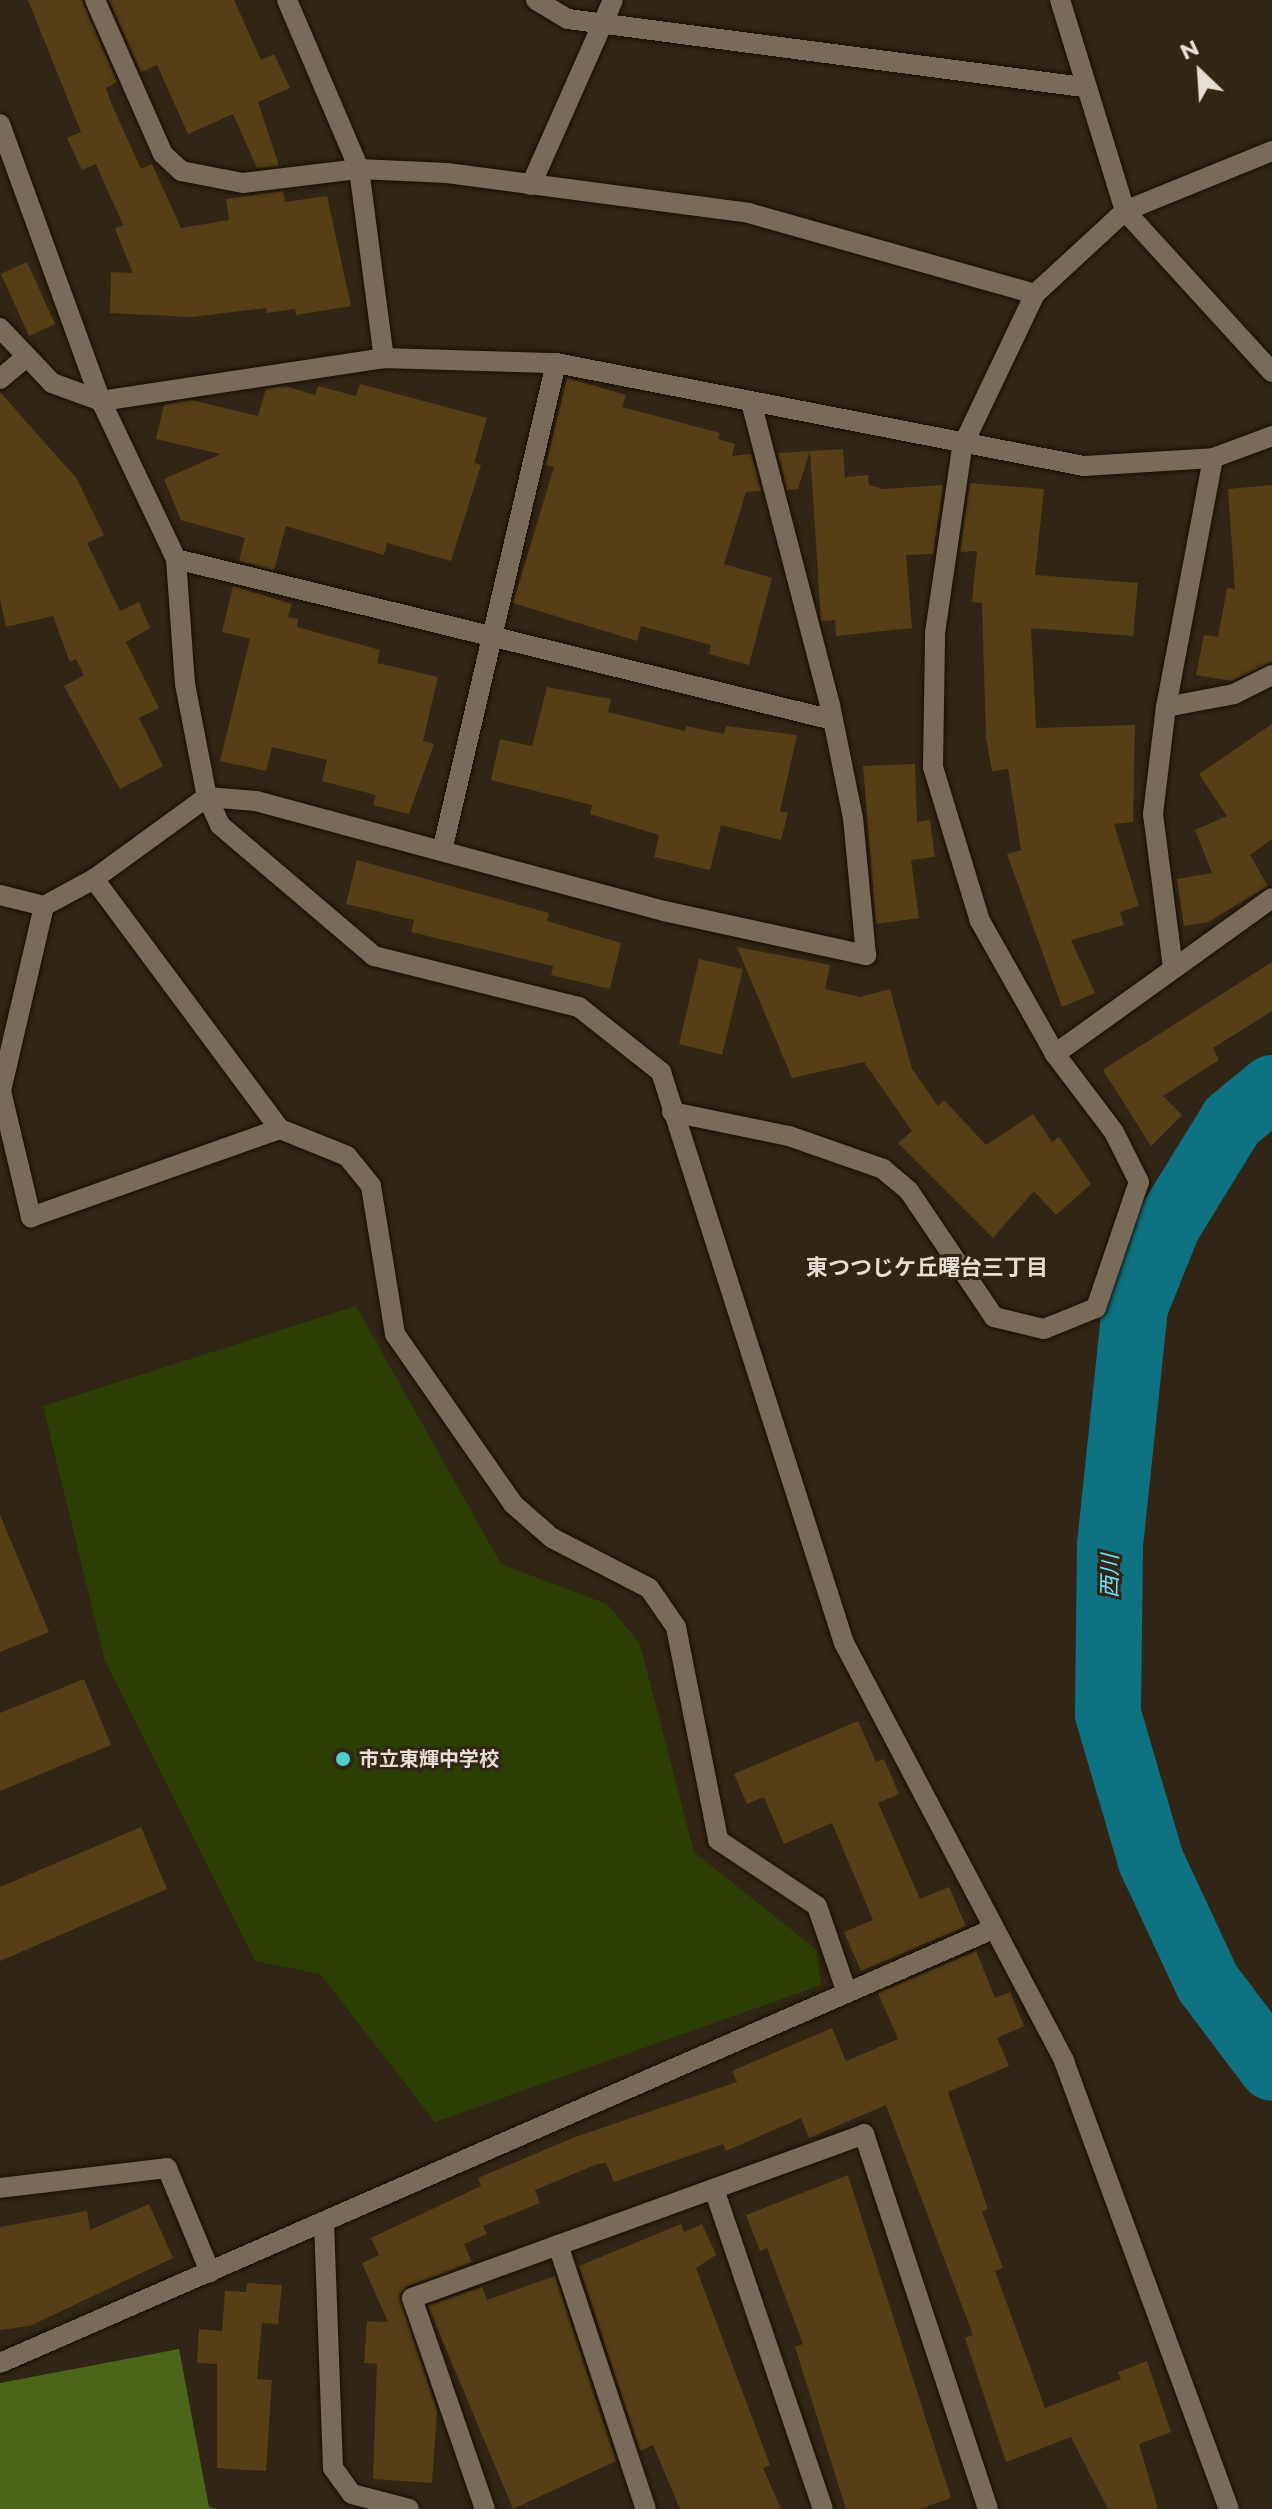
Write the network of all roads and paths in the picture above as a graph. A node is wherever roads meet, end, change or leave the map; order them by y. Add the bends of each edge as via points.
1 (95, 0) edge
2 (287, 0) edge
3 (536, 0) edge
4 (613, 0) edge
5 (1060, 0) edge
6 (600, 23) junction
7 (1083, 87) junction
8 (0, 124) edge
9 (1272, 151) edge
10 (359, 169) junction
11 (531, 185) junction
12 (1125, 211) junction
13 (1035, 294) junction
14 (0, 328) edge
15 (27, 356) junction
16 (384, 358) junction
17 (556, 363) junction
18 (1272, 372) edge
19 (0, 379) edge
20 (101, 401) junction
21 (751, 402) junction
22 (1272, 436) edge
23 (962, 447) junction
24 (1213, 458) junction
25 (176, 559) junction
26 (491, 641) junction
27 (1272, 675) edge
28 (1166, 707) junction
29 (833, 720) junction
30 (207, 797) junction
31 (442, 851) junction
32 (94, 879) junction
33 (0, 895) edge
34 (1272, 898) edge
35 (44, 906) junction
36 (1173, 968) junction
37 (1055, 1054) junction
38 (672, 1112) junction
39 (280, 1129) junction
40 (993, 1929) junction
41 (847, 1993) junction
42 (0, 2188) edge
43 (714, 2189) junction
44 (324, 2222) junction
45 (558, 2245) junction
46 (210, 2272) junction
47 (0, 2363) edge
48 (409, 2509) edge
49 (485, 2509) edge
50 (646, 2509) edge
51 (823, 2509) edge
52 (988, 2509) edge
53 (1229, 2509) edge

1 - 10 street via 163,154 181,171 243,183
2 - 10 street
3 - 6 street via 568,19
4 - 6 street
5 - 7 street
6 - 7 street
6 - 11 street
7 - 12 street
8 - 20 street
9 - 12 street
10 - 11 street
10 - 16 street
11 - 13 street via 749,213
12 - 13 street
12 - 18 street
13 - 23 street
14 - 15 street
15 - 19 street
15 - 20 street via 52,383
16 - 17 street
16 - 20 street
17 - 21 street
17 - 26 street
20 - 25 street
21 - 23 street
21 - 29 street
22 - 24 street
23 - 24 street via 1084,466
23 - 37 street via 935,633 933,767 980,921
24 - 28 street
25 - 26 street
25 - 30 street via 185,684
26 - 29 street
26 - 31 street
27 - 28 street via 1234,694
28 - 36 street via 1153,814
29 - 31 street via 853,818 866,955 664,911
30 - 31 street via 256,801
30 - 32 street
30 - 38 street via 220,825 374,956 579,1007 661,1072
32 - 35 street
32 - 39 street
33 - 35 street
34 - 36 street
35 - 39 street via 1,1091 31,1217
36 - 37 street
37 - 38 street via 1114,1132 1139,1182 1096,1308 1044,1329 994,1317 909,1191 883,1169 789,1136
38 - 40 street via 844,1643
39 - 41 street via 347,1156 371,1186 395,1334 513,1504 552,1538 649,1588 676,1627 718,1840 817,1906
40 - 41 street
40 - 53 street via 1064,2061
41 - 44 street
42 - 46 street via 167,2168
43 - 45 street
43 - 51 street
43 - 52 street via 864,2134
44 - 46 street
44 - 48 street via 333,2468 352,2494
45 - 49 street via 412,2298
45 - 50 street
46 - 47 street

